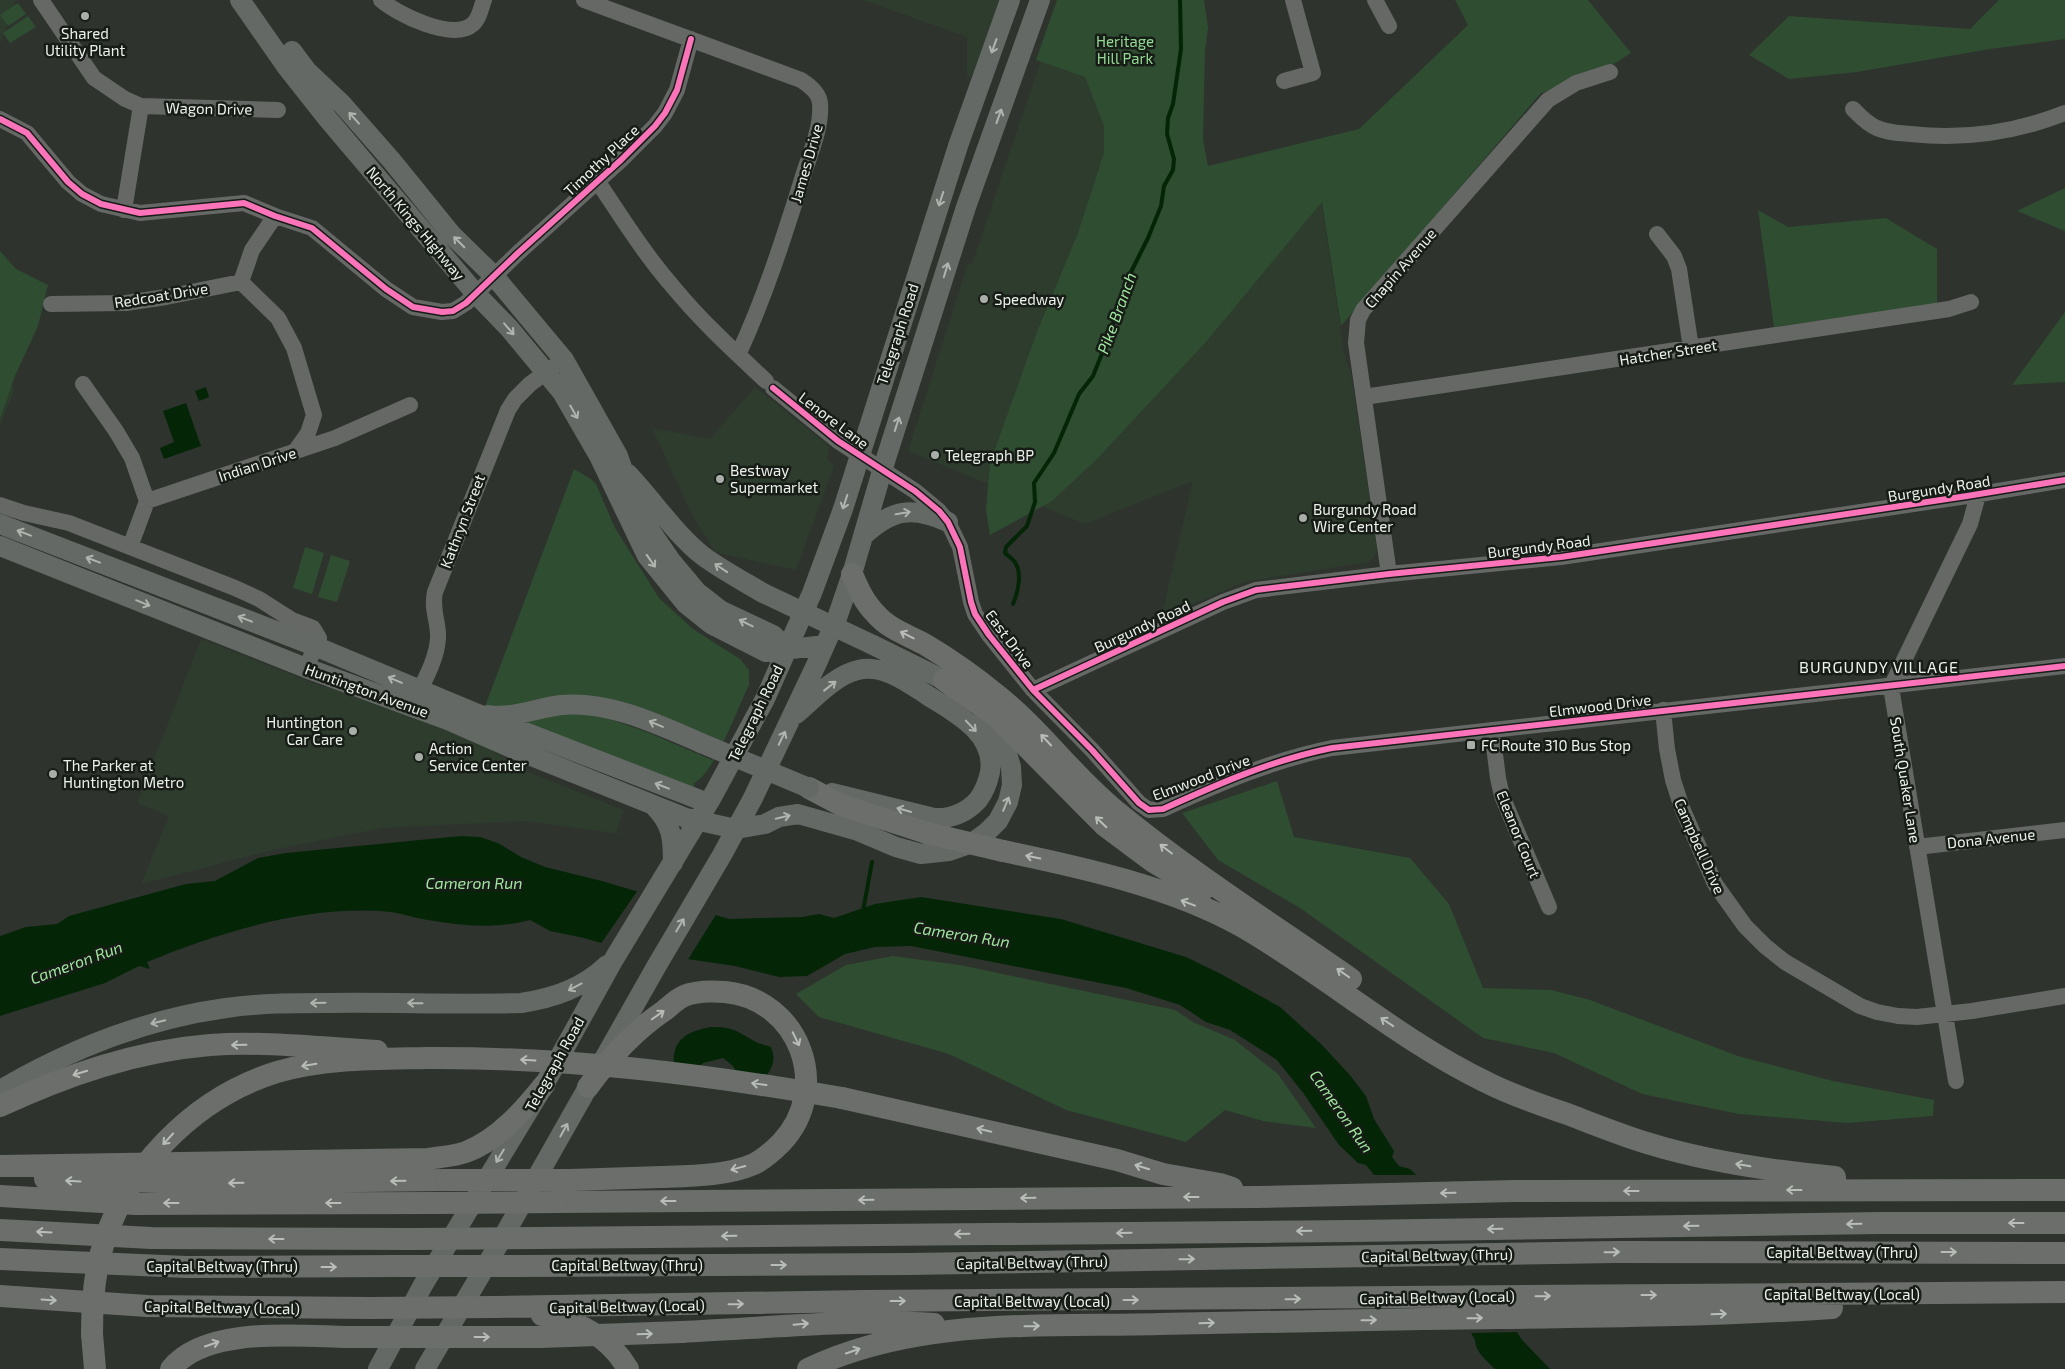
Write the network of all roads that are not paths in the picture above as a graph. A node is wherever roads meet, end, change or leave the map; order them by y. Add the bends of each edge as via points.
1 (41, 0) edge
2 (240, 0) edge
3 (257, 0) edge
4 (381, 0) edge
5 (484, 0) edge
6 (584, 0) edge
7 (1010, 0) edge
8 (1040, 0) edge
9 (1293, 0) edge
10 (1375, 0) edge
11 (1389, 26) dead end
12 (691, 39) junction
13 (1610, 72) dead end
14 (1284, 81) dead end
15 (141, 106) junction
16 (1853, 109) dead end
17 (278, 110) dead end
18 (2065, 113) edge
19 (0, 119) edge
20 (598, 182) junction
21 (124, 210) junction
22 (275, 216) junction
23 (1657, 234) dead end
24 (494, 276) junction
25 (241, 282) junction
26 (476, 294) junction
27 (1971, 302) dead end
28 (51, 304) dead end
29 (1691, 348) junction
30 (738, 355) junction
31 (564, 360) junction
32 (547, 372) junction
33 (83, 384) dead end
34 (1364, 397) junction
35 (410, 405) dead end
36 (296, 450) junction
37 (860, 456) junction
38 (624, 471) junction
39 (882, 471) junction
40 (2065, 480) edge
41 (1978, 495) junction
42 (147, 501) junction
43 (0, 505) edge
44 (948, 522) junction
45 (0, 524) edge
46 (863, 536) junction
47 (0, 546) edge
48 (130, 547) junction
49 (852, 574) junction
50 (1389, 574) junction
51 (825, 646) junction
52 (317, 647) junction
53 (787, 648) junction
54 (2065, 666) edge
55 (306, 668) junction
56 (944, 680) junction
57 (1891, 687) junction
58 (1033, 690) junction
59 (416, 698) junction
60 (1664, 710) junction
61 (473, 712) junction
62 (792, 716) junction
63 (1492, 730) junction
64 (809, 788) junction
65 (708, 803) junction
66 (652, 804) junction
67 (1149, 810) joint
68 (696, 822) junction
69 (736, 829) junction
70 (2065, 830) edge
71 (678, 843) junction
72 (1917, 847) junction
73 (1549, 907) dead end
74 (1292, 938) junction
75 (614, 959) junction
76 (2065, 996) edge
77 (1945, 1014) junction
78 (480, 1058) junction
79 (1956, 1081) dead end
80 (544, 1084) junction
81 (588, 1087) junction
82 (0, 1090) edge
83 (0, 1106) edge
84 (1570, 1115) junction
85 (0, 1166) edge
86 (0, 1176) edge
87 (1947, 1190) junction
88 (2065, 1190) edge
89 (0, 1196) edge
90 (1257, 1197) junction
91 (2065, 1223) edge
92 (0, 1230) edge
93 (2065, 1253) edge
94 (0, 1259) edge
95 (2065, 1292) edge
96 (0, 1296) edge
97 (494, 1307) junction
98 (984, 1328) junction
99 (95, 1369) edge
100 (171, 1369) edge
101 (378, 1369) edge
102 (425, 1369) edge
103 (628, 1369) edge
104 (808, 1369) edge

1 - 15 street, Wagon Drive via 94,78
2 - 26 main road, North Kings Highway via 297,81
24 -> 3 main road, North Kings Highway via 452,235 342,104 307,72
4 - 5 street via 431,26 449,31 465,29 473,24
6 - 12 street, James Drive
7 -> 37 main road, Telegraph Road via 958,146
39 -> 8 main road, Telegraph Road via 966,207
9 - 14 street via 1313,73
10 - 11 street
12 - 20 street, Timothy Place via 679,82 665,114
12 - 30 street, James Drive via 801,80 814,90 820,102 817,132 799,190
13 - 34 street, Chapin Avenue via 1576,83 1548,100 1364,310 1358,320 1356,343
15 - 17 street, Wagon Drive
15 - 21 street
16 - 18 street via 1869,124 1886,131 1937,137 1992,134 2030,126
19 - 21 street, Timothy Place via 27,133 82,194 101,204
20 - 24 street, Timothy Place
20 - 30 street, Lenore Lane via 673,287
21 - 22 street, Timothy Place via 140,213 244,203
22 - 25 street via 252,250
22 - 26 street, Timothy Place via 312,228 413,307 453,311
23 - 29 street via 1674,256 1679,269
24 - 26 street, Timothy Place
24 - 31 main road, North Kings Highway
25 - 28 street, Redcoat Drive via 126,303
25 - 36 street via 278,318 294,348 314,414 308,433
26 -> 32 main road, North Kings Highway
27 - 29 street, Hatcher Street via 1949,309
29 - 34 street, Hatcher Street
30 - 37 street, Lenore Lane via 769,385
31 - 32 street, Kathryn Street
31 - 38 main road, North Kings Highway
32 -> 53 main road, North Kings Highway via 599,456 647,556 686,604 711,624 747,644 766,652
32 - 59 street, Kathryn Street via 530,384 508,410 458,530 435,592 436,650
33 - 42 street via 132,458
34 - 50 street, Chapin Avenue
35 - 36 street, Indian Drive via 335,438
36 - 42 street, Indian Drive
37 - 39 street, Lenore Lane
37 -> 53 main road, Telegraph Road via 812,593
53 -> 38 main road, North Kings Highway via 773,635 720,610 697,592 648,529 632,498
56 -> 38 main road, Huntington Avenue, bridge via 763,593 703,556
39 - 44 street, East Drive via 929,502
39 - 46 main road, Telegraph Road
40 - 41 street, Burgundy Road
41 - 50 street, Burgundy Road via 1561,557
41 - 57 street via 1970,524
42 - 48 street
43 - 48 street via 69,523
46 -> 44 main road via 878,522 900,512 926,513
44 - 58 street, East Drive via 962,552 975,614
52 -> 45 main road, Huntington Avenue
46 - 49 main road, Telegraph Road
47 -> 55 main road, Huntington Avenue
48 - 52 street via 259,599 292,620 313,628 320,638
49 - 51 main road, Telegraph Road
74 -> 49 highway via 1116,811 1030,723 968,672 883,622 865,600
50 - 58 street, Burgundy Road via 1241,594
51 - 53 main road, North Kings Highway
51 - 62 main road, Telegraph Road
52 - 55 street
59 -> 52 main road, Huntington Avenue
53 - 65 main road, Telegraph Road via 748,732
54 - 57 street, Elmwood Drive
55 - 59 main road, Huntington Avenue
69 -> 56 main road, Huntington Avenue via 798,814 921,854 949,851 972,843 986,833 1008,802 1012,785 1011,767 999,734 987,717
74 -> 56 highway via 1177,876 1127,844 997,717
57 - 60 street, Elmwood Drive
57 - 72 street, South Quaker Lane
58 - 67 street, East Drive
59 - 61 main road, Huntington Avenue
59 - 66 main road, Huntington Avenue
60 - 63 street, Elmwood Drive
60 - 77 street, Campbell Drive via 1667,749 1682,808 1715,884 1744,926 1785,962 1860,1006 1898,1016
64 -> 61 main road, bridge via 642,718 610,709 562,705 493,716
65 -> 61 main road, Huntington Avenue
62 -> 64 main road via 842,676 855,670 879,670 900,678 961,717 986,743 990,760 989,777 982,794 962,813 943,818
69 -> 62 main road, Telegraph Road
63 - 67 street, Elmwood Drive via 1306,753 1254,770 1163,809
63 - 73 street, Eleanor Court via 1502,796
84 -> 64 highway, bridge via 1522,1099 1446,1060 1276,948 1211,912 1108,876 927,833 841,805
65 - 68 main road, Telegraph Road
66 - 68 main road, Huntington Avenue
66 - 71 main road via 665,817
68 - 69 main road, Huntington Avenue
68 - 71 main road, Telegraph Road
81 -> 69 main road, Telegraph Road
70 - 72 street, Dona Avenue
71 - 75 main road, Telegraph Road via 673,863
72 - 77 street, South Quaker Lane
84 -> 74 highway via 1509,1083 1442,1041
75 - 80 main road, Telegraph Road
75 -> 82 main road via 579,985 543,999 521,1002 255,1005 186,1015 73,1052
76 - 77 street, Campbell Drive
77 - 79 street, South Quaker Lane
78 -> 83 highway, bridge via 282,1045 211,1045 108,1064 70,1076
90 -> 78 highway, bridge via 1220,1184 1164,1174 1117,1160 842,1098 624,1066
78 -> 99 highway, bridge via 374,1059 308,1065 240,1086 200,1111 161,1147 133,1184 107,1234 98,1264 92,1306
80 - 85 highway via 526,1108 489,1140 465,1152 428,1159
80 -> 101 main road, Telegraph Road via 423,1285
81 -> 86 highway, bridge via 609,1058 641,1026 684,996 712,991 739,994 769,1009 792,1031 800,1047 806,1084 804,1102 790,1133 772,1152 754,1164 710,1175 570,1180 198,1183
102 -> 81 main road, Telegraph Road
87 -> 84 highway via 1726,1162 1648,1143
87 - 88 highway
87 -> 90 highway via 1514,1191
90 -> 89 highway, bridge via 136,1204
91 -> 92 highway, Capital Beltway (Thru), bridge via 537,1238 151,1238
94 -> 93 highway, Capital Beltway (Thru), bridge via 187,1267 899,1264 1563,1253
97 -> 95 highway, Capital Beltway (Local)
98 -> 95 highway via 1780,1312
96 -> 97 highway, Capital Beltway (Local), bridge via 147,1306
97 - 103 highway via 546,1316 591,1330 616,1350
100 -> 98 highway, bridge via 194,1351 242,1337 541,1337 855,1322
104 -> 98 highway via 857,1349 924,1335

